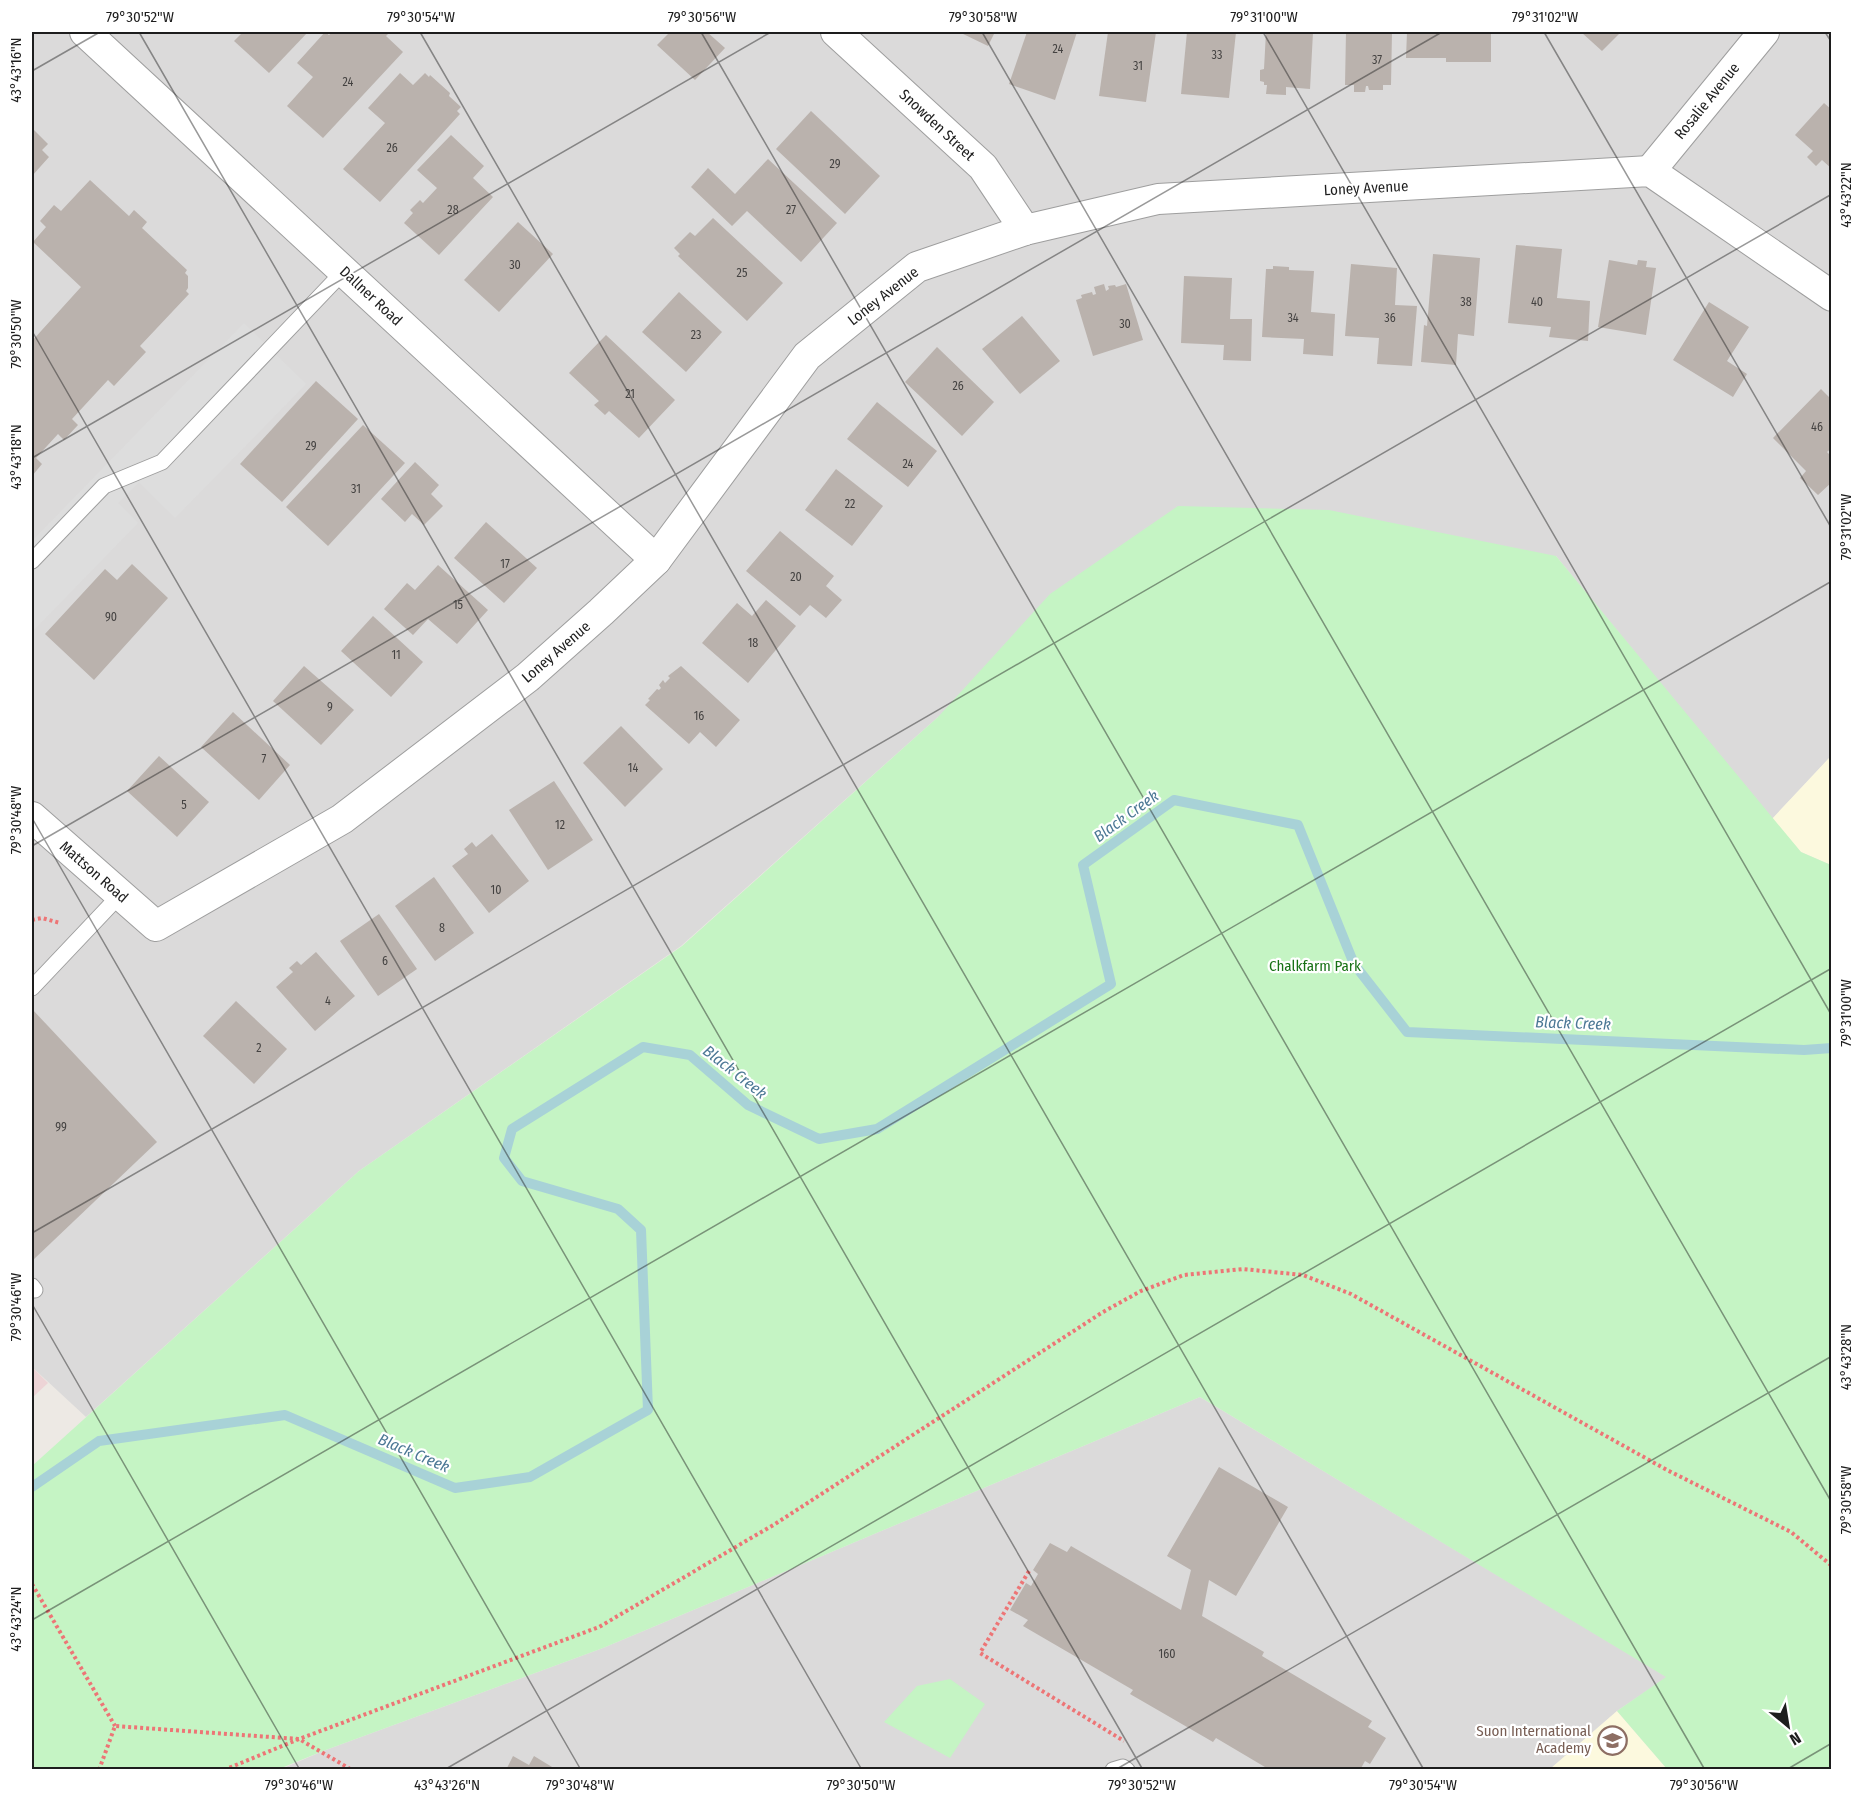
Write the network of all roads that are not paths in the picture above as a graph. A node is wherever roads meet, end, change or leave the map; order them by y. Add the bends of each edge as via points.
1 (85, 32) edge
2 (836, 32) edge
3 (1764, 32) edge
4 (1650, 171) junction
5 (1025, 230) junction
6 (344, 271) junction
7 (1832, 296) edge
8 (656, 560) junction
9 (32, 561) edge
10 (32, 817) edge
11 (120, 895) junction
12 (156, 926) joint
13 (32, 988) edge

1 - 6 street, Dallner Road
2 - 5 street, Snowden Street via 983,166
3 - 4 street, Rosalie Avenue
4 - 5 street, Loney Avenue via 1158,199
4 - 7 street
5 - 8 street, Loney Avenue via 917,267 807,356
6 - 8 street, Dallner Road
6 - 9 lane via 162,462 104,486
8 - 12 street, Loney Avenue via 528,677 342,819
10 - 11 street, Mattson Road
11 - 12 street, Mattson Road
11 - 13 lane

